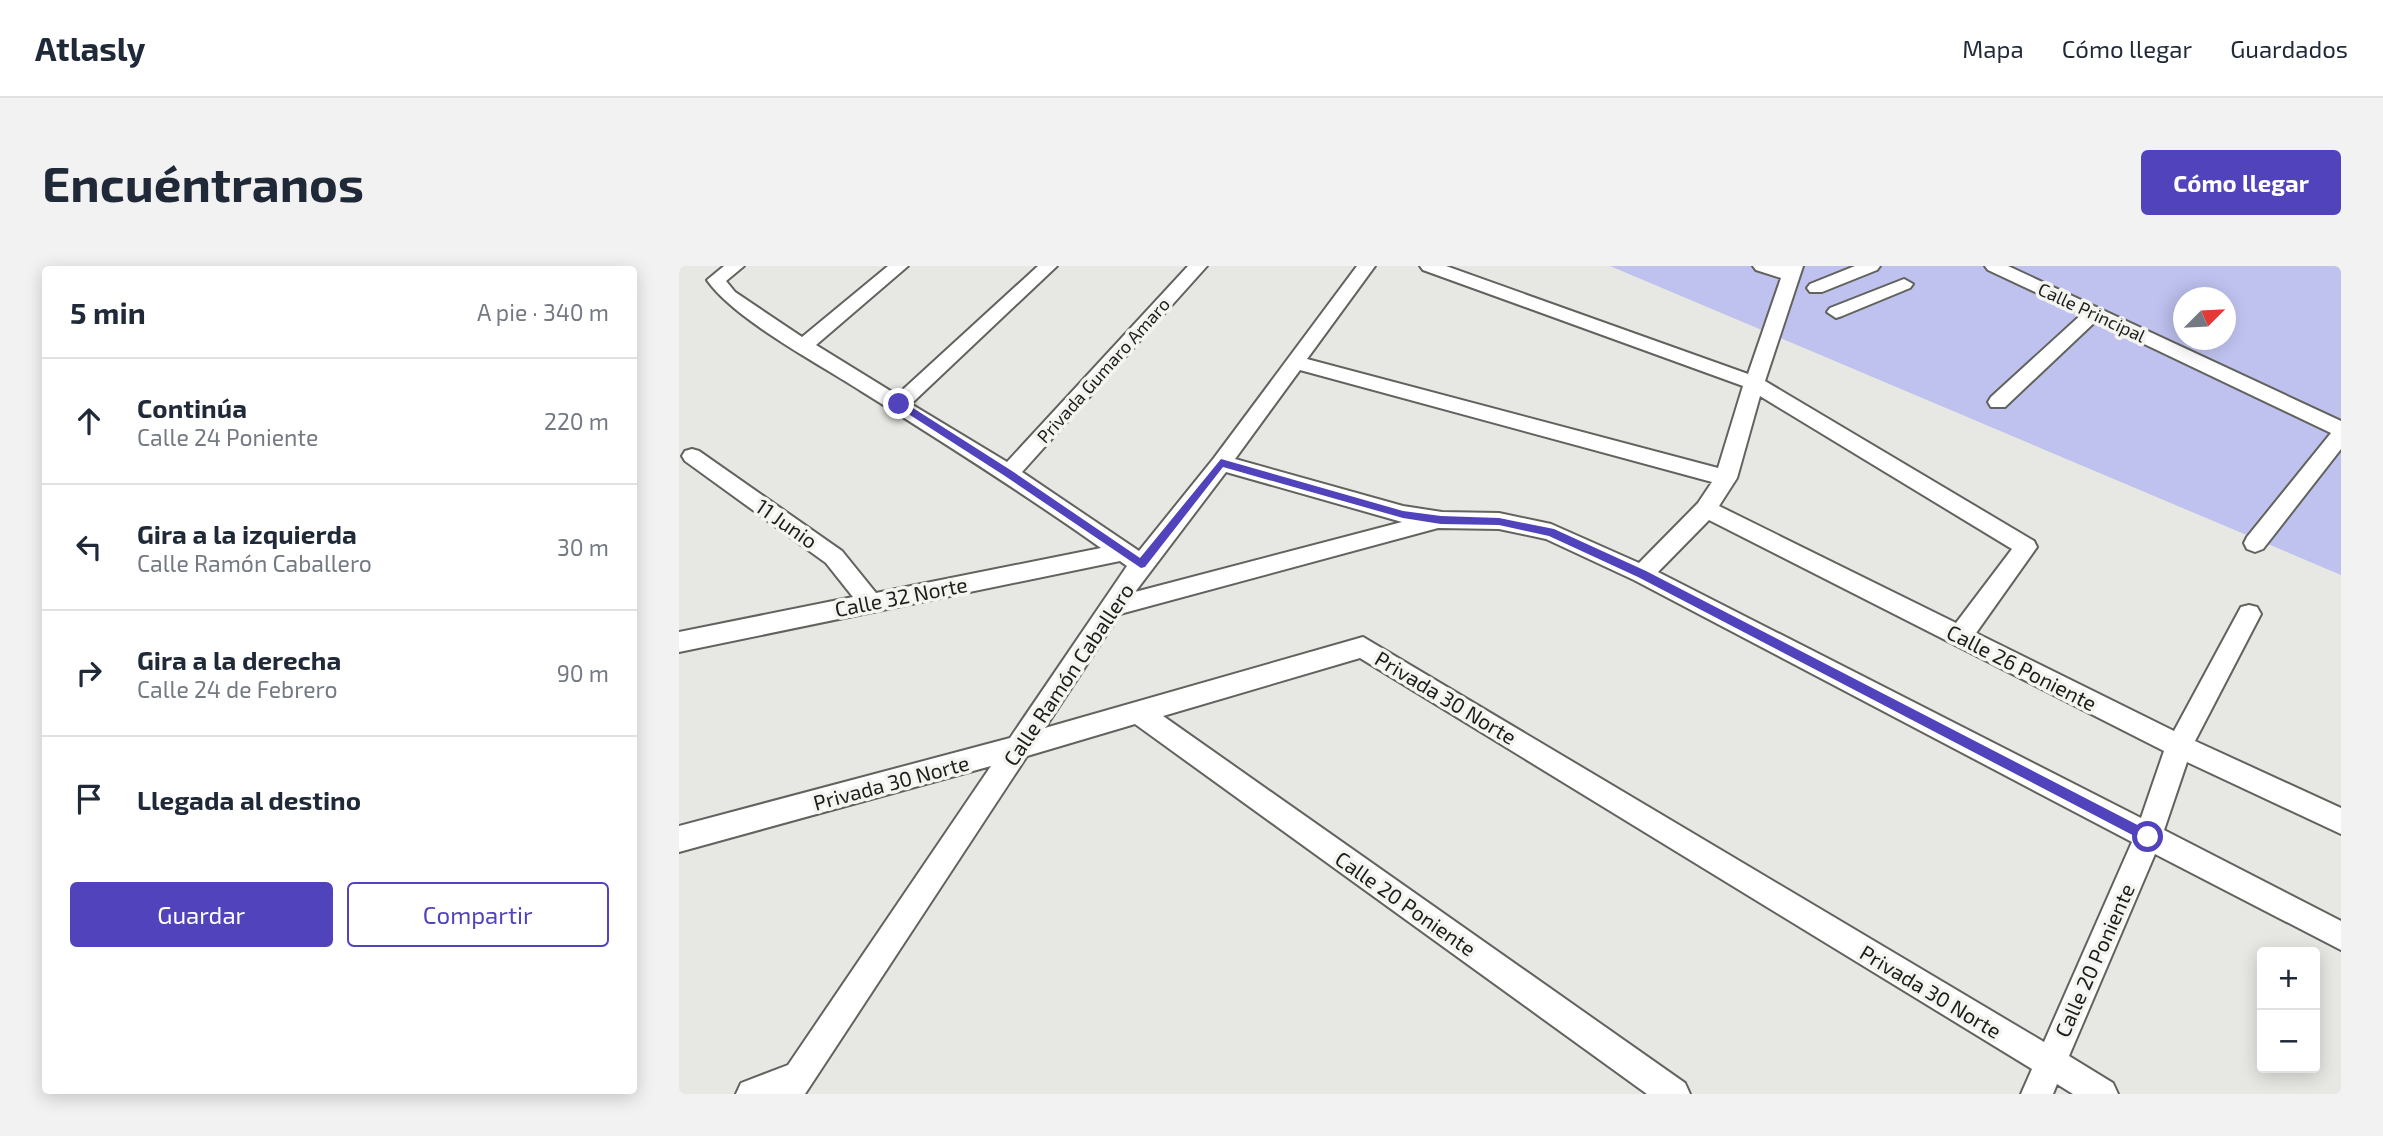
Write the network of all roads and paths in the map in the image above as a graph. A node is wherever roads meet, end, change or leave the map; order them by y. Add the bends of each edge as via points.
1 (735, 266) edge
2 (899, 266) edge
3 (1048, 266) edge
4 (1198, 266) edge
5 (1366, 266) edge
6 (1429, 266) edge
7 (1762, 266) edge
8 (1871, 266) edge
9 (1994, 266) edge
10 (1792, 270) edge
11 (717, 273) edge
12 (1837, 280) junction
13 (1903, 284) dead end
14 (1816, 288) dead end
15 (1863, 301) junction
16 (1836, 312) dead end
17 (2094, 313) junction
18 (803, 346) junction
19 (1295, 362) junction
20 (1754, 383) junction
21 (1998, 402) dead end
22 (899, 404) junction
23 (2341, 429) edge
24 (2341, 435) edge
25 (692, 456) dead end
26 (1221, 463) junction
27 (1009, 473) junction
28 (1726, 478) junction
29 (1706, 509) junction
30 (1441, 520) junction
31 (2255, 543) dead end
32 (1133, 558) junction
33 (1642, 574) junction
34 (871, 603) junction
35 (1116, 606) junction
36 (2249, 614) dead end
37 (1961, 636) junction
38 (679, 642) edge
39 (1137, 712) junction
40 (2179, 746) junction
41 (1020, 747) junction
42 (2341, 821) edge
43 (2148, 837) junction
44 (679, 839) edge
45 (2341, 936) edge
46 (2049, 1062) junction
47 (793, 1086) edge
48 (752, 1094) edge
49 (1674, 1094) edge
50 (2037, 1094) edge
51 (2102, 1094) edge

1 - 11 street
2 - 18 street
3 - 22 street
4 - 27 street, Privada Gumaro Amaro
5 - 19 street, Calle Ramón Caballero
6 - 20 street
7 - 10 street
8 - 12 street
9 - 17 street, Calle Principal
10 - 20 street
11 - 18 street via 729,296
12 - 14 street
12 - 15 street
13 - 15 street
15 - 16 street
17 - 21 street
17 - 23 street, Calle Principal
18 - 22 street
19 - 26 street, Calle Ramón Caballero
19 - 28 street
20 - 28 street
20 - 37 street via 2026,547
22 - 27 street
24 - 31 street
25 - 34 street, 11 Junio via 834,557
26 - 30 street via 1403,514
26 - 32 street, Calle Ramón Caballero
27 - 32 street
28 - 29 street
29 - 33 street
29 - 37 street, Calle 26 Poniente
30 - 33 street via 1499,522 1551,532
30 - 35 street
32 - 34 street, Calle 32 Norte
32 - 35 street, Calle Ramón Caballero
33 - 43 street
34 - 38 street, Calle 32 Norte
35 - 41 street, Calle Ramón Caballero
36 - 40 street, Calle 20 Poniente
37 - 40 street, Calle 26 Poniente
39 - 41 street, Privada 30 Norte
39 - 46 street, Privada 30 Norte via 1363,647
39 - 49 street, Calle 20 Poniente
40 - 42 street, Calle 26 Poniente
40 - 43 street, Calle 20 Poniente
41 - 44 street, Privada 30 Norte
41 - 47 street, Calle Ramón Caballero
43 - 45 street
43 - 46 street, Calle 20 Poniente
46 - 50 street, Calle 20 Poniente
46 - 51 street, Privada 30 Norte
47 - 48 street

